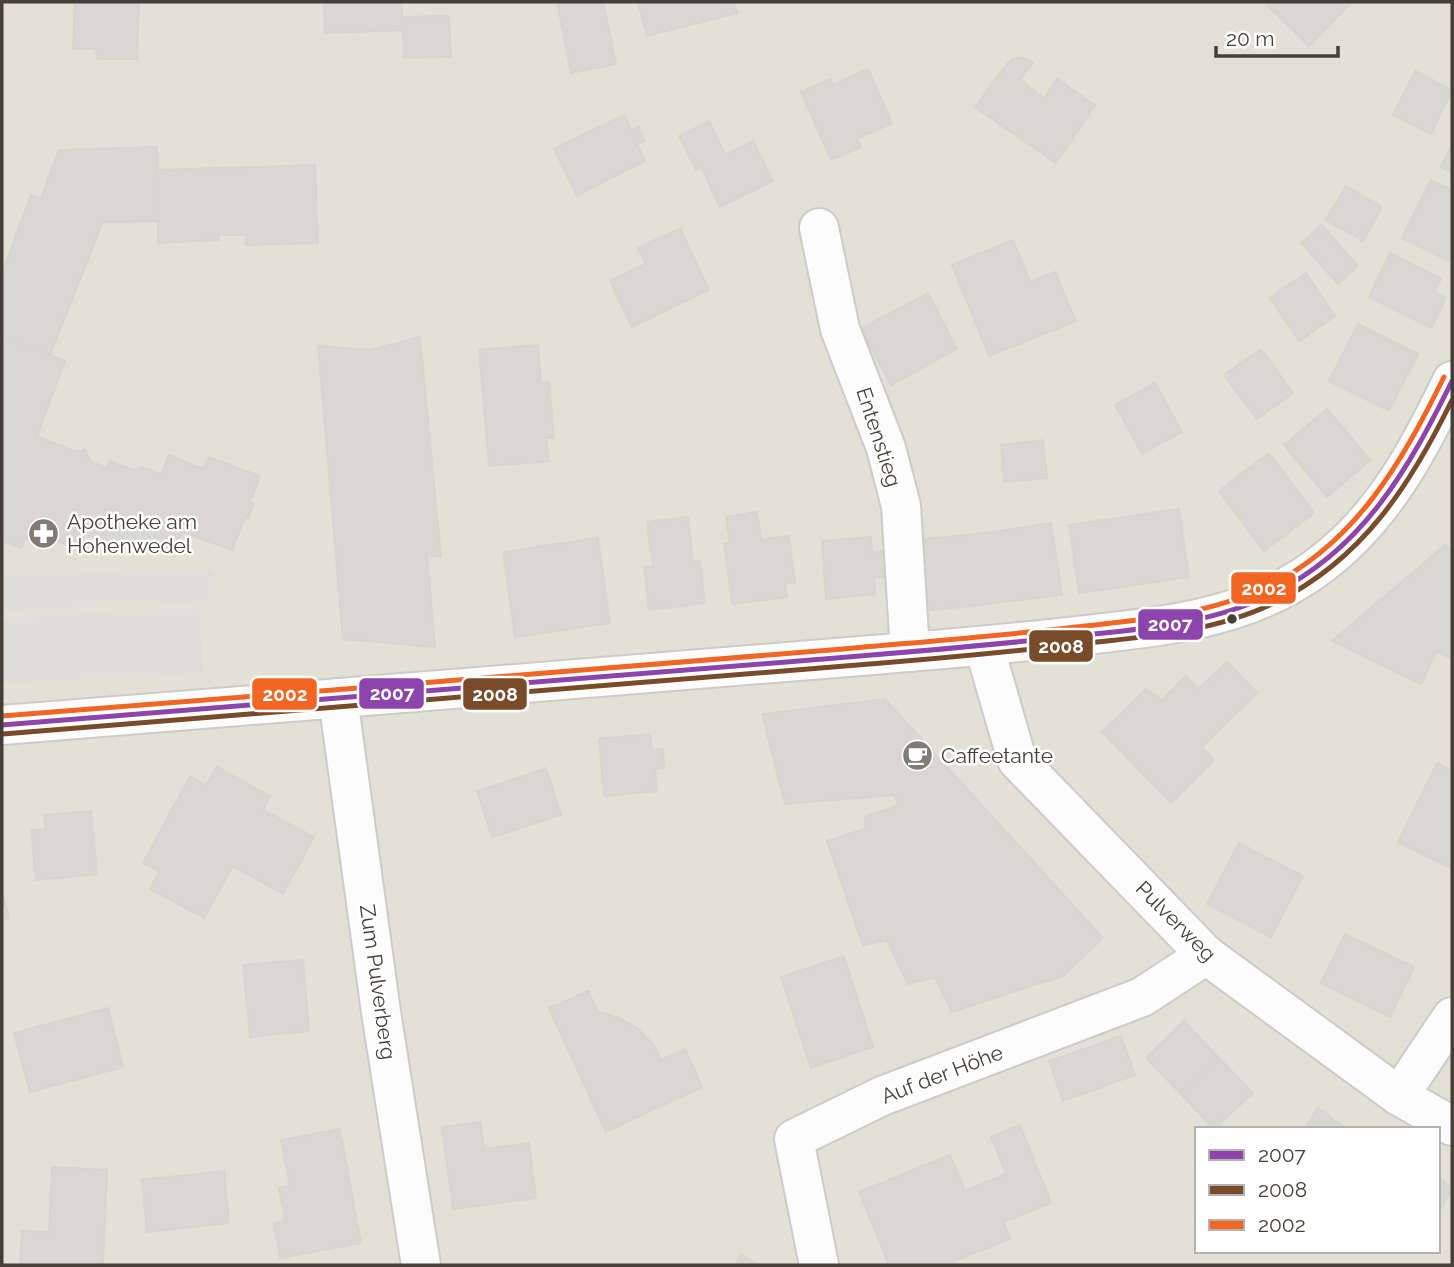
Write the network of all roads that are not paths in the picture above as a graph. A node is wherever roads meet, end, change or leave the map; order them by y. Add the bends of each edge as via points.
1 (819, 228) dead end
2 (1452, 381) edge
3 (984, 646) junction
4 (910, 652) junction
5 (338, 698) junction
6 (2, 726) edge
7 (1206, 955) junction
8 (1452, 1017) edge
9 (1399, 1096) junction
10 (1452, 1126) edge
11 (421, 1265) edge
12 (818, 1265) edge

1 - 4 street, Entenstieg via 840,329 886,448 901,506
2 - 3 street via 1433,421 1372,517 1295,582 1226,612 1191,621
3 - 4 street
3 - 7 street, Pulverweg via 1017,760
4 - 5 street
5 - 6 street
5 - 11 street, Zum Pulverberg
7 - 9 street, Pulverweg
7 - 12 street, Auf der Höhe via 1142,997 882,1096 794,1139
8 - 9 street
9 - 10 street, Pulverweg

